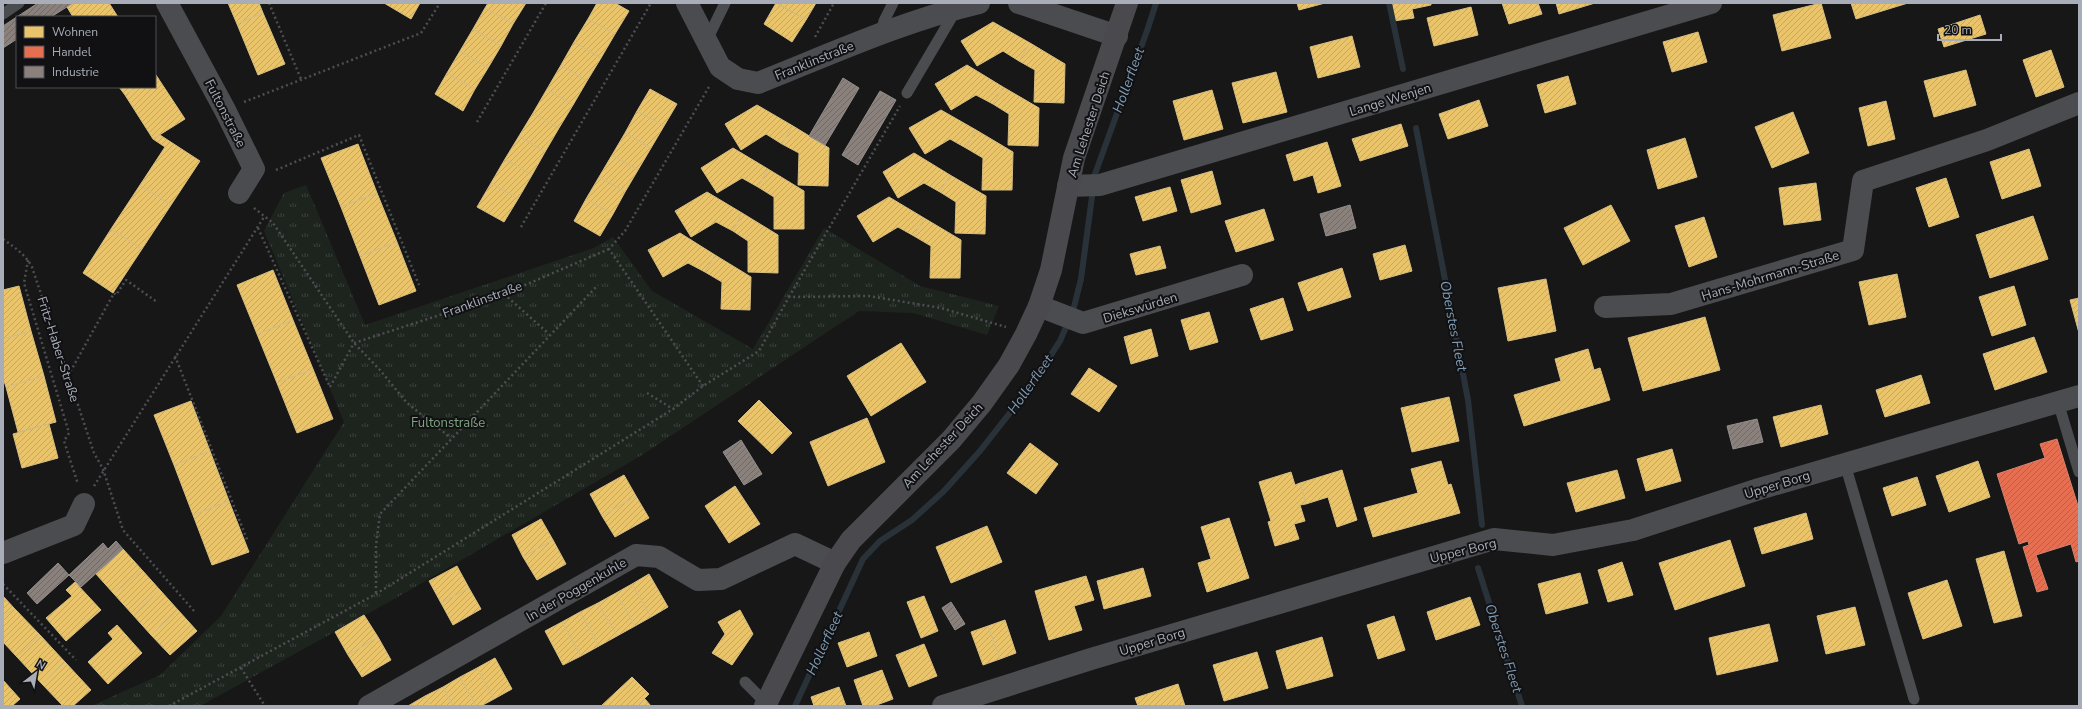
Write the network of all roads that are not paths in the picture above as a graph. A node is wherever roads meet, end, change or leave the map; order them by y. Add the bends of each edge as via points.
1 (19, 3) edge
2 (167, 3) edge
3 (687, 3) edge
4 (725, 3) edge
5 (893, 3) edge
6 (979, 3) edge
7 (1019, 3) edge
8 (1128, 3) edge
9 (1711, 3) edge
10 (957, 8) junction
11 (3, 14) edge
12 (881, 33) junction
13 (1118, 36) junction
14 (707, 40) junction
15 (907, 93) road end
16 (2079, 103) edge
17 (1085, 186) junction
18 (239, 193) road end
19 (1242, 275) dead end
20 (1040, 306) junction
21 (1605, 307) dead end
22 (2079, 396) edge
23 (2058, 402) junction
24 (1845, 464) junction
25 (2079, 472) edge
26 (84, 504) road end
27 (3, 553) edge
28 (835, 563) junction
29 (746, 682) dead end
30 (1914, 699) dead end
31 (766, 705) edge
32 (369, 706) edge
33 (946, 706) edge

1 - 11 lane
2 - 18 street, Fultonstraße via 254,169
3 - 14 street
4 - 14 lane
5 - 12 lane
6 - 10 street, Franklinstraße
7 - 13 street
8 - 13 street, Am Lehester Deich
9 - 17 street, Lange Wenjen
10 - 12 street, Franklinstraße
10 - 15 lane
12 - 14 street, Franklinstraße via 758,83 738,79 720,67
13 - 17 street, Am Lehester Deich via 1074,158
16 - 21 street, Hans-Mohrmann-Straße via 1987,140 1863,181 1853,250 1670,304
17 - 20 street, Am Lehester Deich via 1051,270
19 - 20 street, Diekswürden via 1082,323
20 - 28 street, Am Lehester Deich via 1009,364 982,403 951,440 851,540
22 - 23 street, Upper Borg
23 - 24 street, Upper Borg
23 - 25 lane
24 - 30 lane
24 - 33 street, Upper Borg via 1633,530 1553,545 1494,539 1091,659
26 - 27 street via 74,525
28 - 31 street, Am Lehester Deich
28 - 32 street, In der Poggenkuhle via 796,544 721,579 698,580 660,557 636,555
29 - 31 lane

